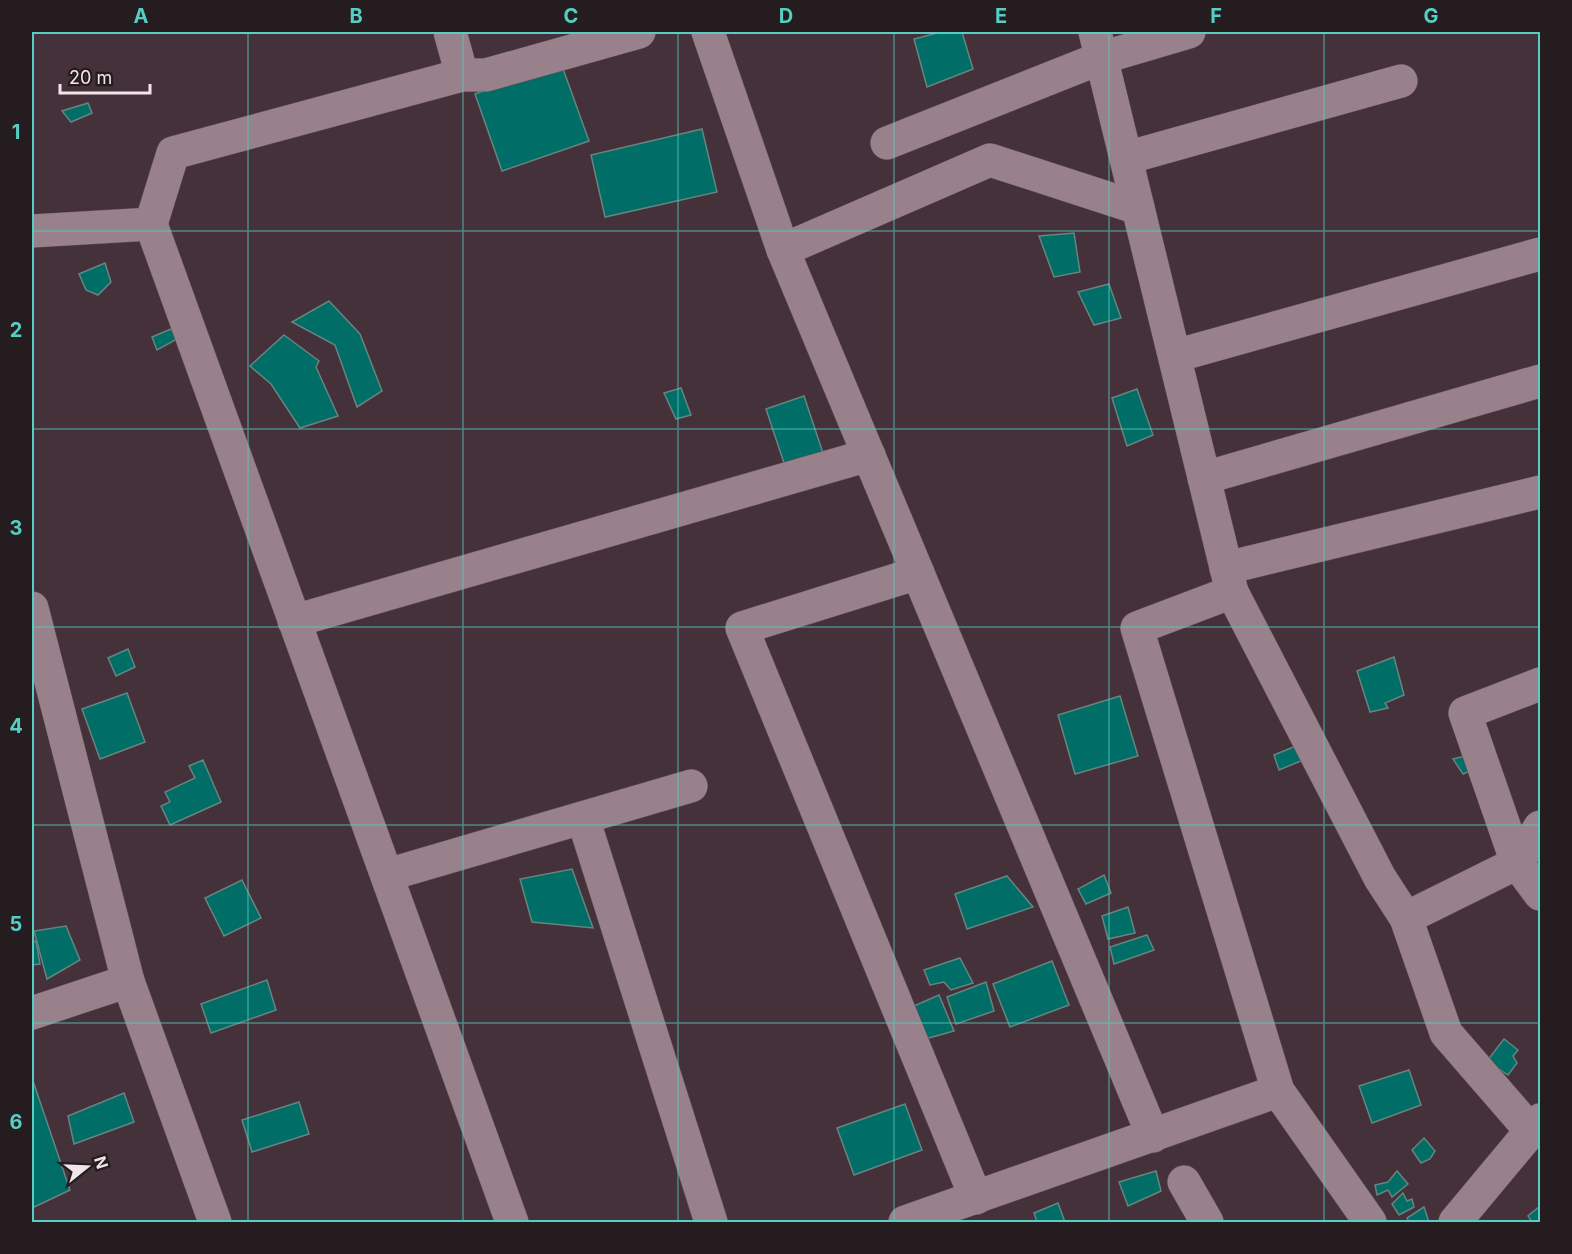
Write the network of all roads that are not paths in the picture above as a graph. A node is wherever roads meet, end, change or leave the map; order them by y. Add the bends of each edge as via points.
1 (450, 32) edge
2 (639, 32) edge
3 (708, 32) edge
4 (1189, 32) edge
5 (1098, 45) edge
6 (462, 75) junction
7 (1401, 81) dead end
8 (888, 143) dead end
9 (1125, 158) junction
10 (1138, 208) junction
11 (151, 224) junction
12 (32, 231) edge
13 (783, 250) junction
14 (1540, 254) edge
15 (1174, 356) junction
16 (1540, 381) edge
17 (869, 455) junction
18 (1204, 478) junction
19 (1540, 492) edge
20 (918, 573) junction
21 (1229, 580) junction
22 (294, 621) junction
23 (34, 629) edge
24 (1540, 684) edge
25 (691, 786) dead end
26 (583, 818) junction
27 (1540, 827) edge
28 (1517, 863) junction
29 (387, 875) junction
30 (1540, 894) edge
31 (1406, 918) junction
32 (128, 981) junction
33 (32, 1013) edge
34 (1278, 1091) junction
35 (1536, 1125) edge
36 (1153, 1136) junction
37 (1184, 1182) dead end
38 (976, 1198) junction
39 (215, 1222) edge
40 (512, 1222) edge
41 (711, 1222) edge
42 (905, 1222) edge
43 (1207, 1222) edge
44 (1370, 1222) edge
45 (1455, 1222) edge

1 - 6 street
2 - 6 street via 486,75
3 - 13 street
4 - 5 street
5 - 8 street
5 - 9 street
6 - 11 street via 173,153
7 - 9 street
9 - 10 street
10 - 13 street via 990,160
10 - 15 street
11 - 12 street
11 - 22 street
13 - 17 street
14 - 15 street
15 - 18 street
16 - 18 street
17 - 20 street
17 - 22 street
18 - 21 street
19 - 21 street
20 - 36 street
20 - 38 street via 742,628
21 - 31 street via 1380,878
21 - 34 street via 1137,628
22 - 29 street
23 - 32 street
24 - 28 street via 1465,713
25 - 26 street
26 - 29 street
26 - 41 street
27 - 28 street
28 - 30 street
28 - 31 street
29 - 40 street
31 - 35 street via 1446,1033
32 - 33 street
32 - 39 street
34 - 36 street
34 - 44 street
35 - 45 street
36 - 38 street
37 - 43 street
38 - 42 street

